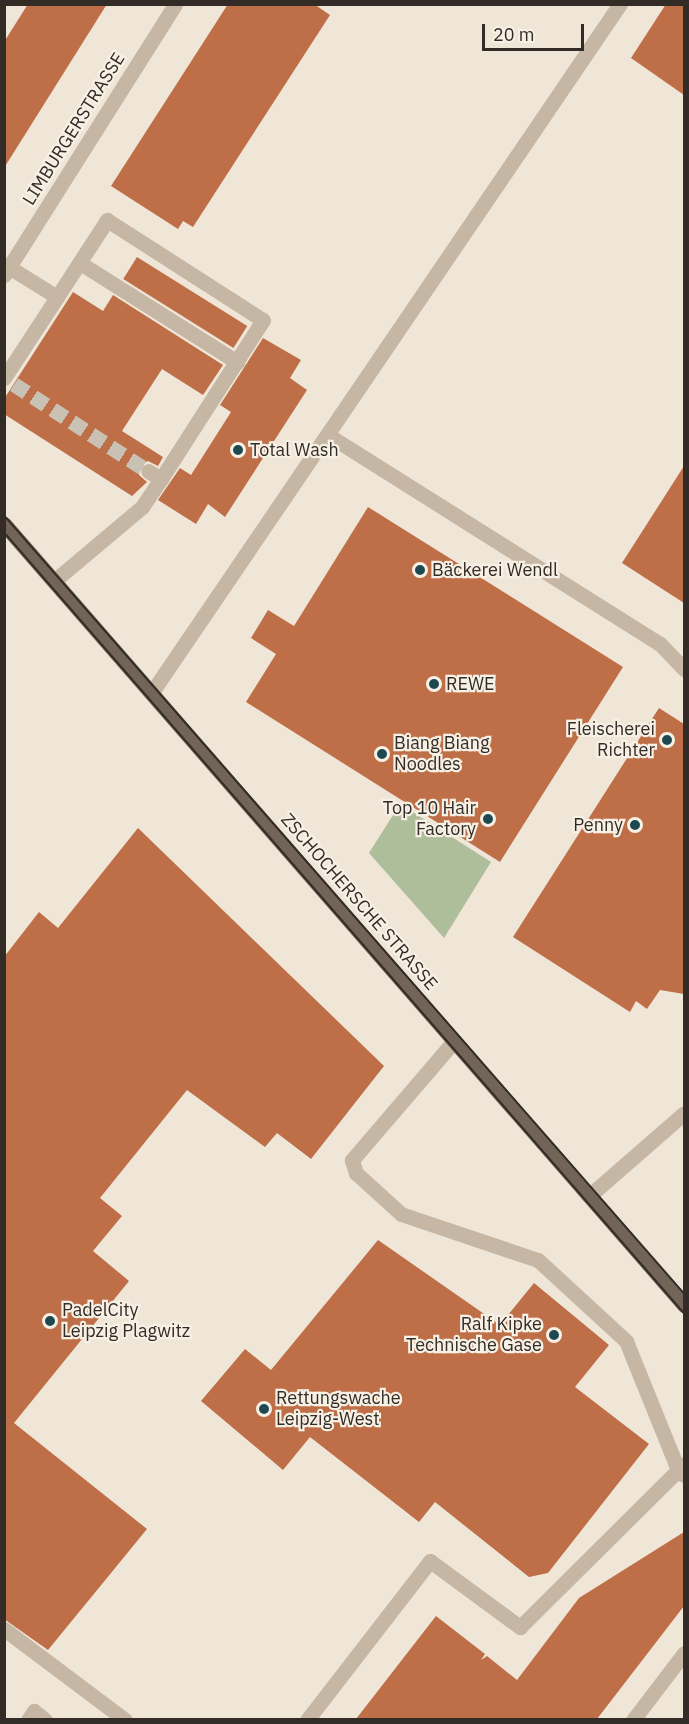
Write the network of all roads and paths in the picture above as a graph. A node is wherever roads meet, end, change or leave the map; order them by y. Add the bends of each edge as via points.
1 (175, 4) edge
2 (620, 4) edge
3 (80, 262) junction
4 (7, 271) edge
5 (57, 297) junction
6 (237, 362) junction
7 (8, 380) edge
8 (328, 435) junction
9 (4, 524) edge
10 (54, 581) junction
11 (684, 669) edge
12 (152, 692) junction
13 (454, 1041) junction
14 (684, 1113) edge
15 (589, 1196) junction
16 (684, 1305) edge
17 (682, 1470) edge
18 (4, 1629) edge
19 (684, 1653) edge
20 (28, 1719) edge
21 (45, 1719) edge
22 (125, 1719) edge
23 (307, 1719) edge
24 (633, 1719) edge

1 - 4 street, LIMBURGERSTRASSE
2 - 8 street
3 - 5 street
3 - 6 street
3 - 6 street via 107,220 117,226 263,320
4 - 5 street
5 - 7 street
6 - 10 street via 154,475 142,507
8 - 11 street via 660,644
8 - 12 street
9 - 10 main road, ZSCHOCHERSCHE STRASSE
10 - 12 main road, ZSCHOCHERSCHE STRASSE
12 - 13 main road, ZSCHOCHERSCHE STRASSE
13 - 15 main road, ZSCHOCHERSCHE STRASSE
13 - 17 street via 352,1160 356,1173 401,1214 538,1260 626,1341
14 - 15 street
15 - 16 main road, ZSCHOCHERSCHE STRASSE
17 - 23 street via 520,1628 430,1561
18 - 22 street
19 - 24 street
20 - 21 street via 34,1711

